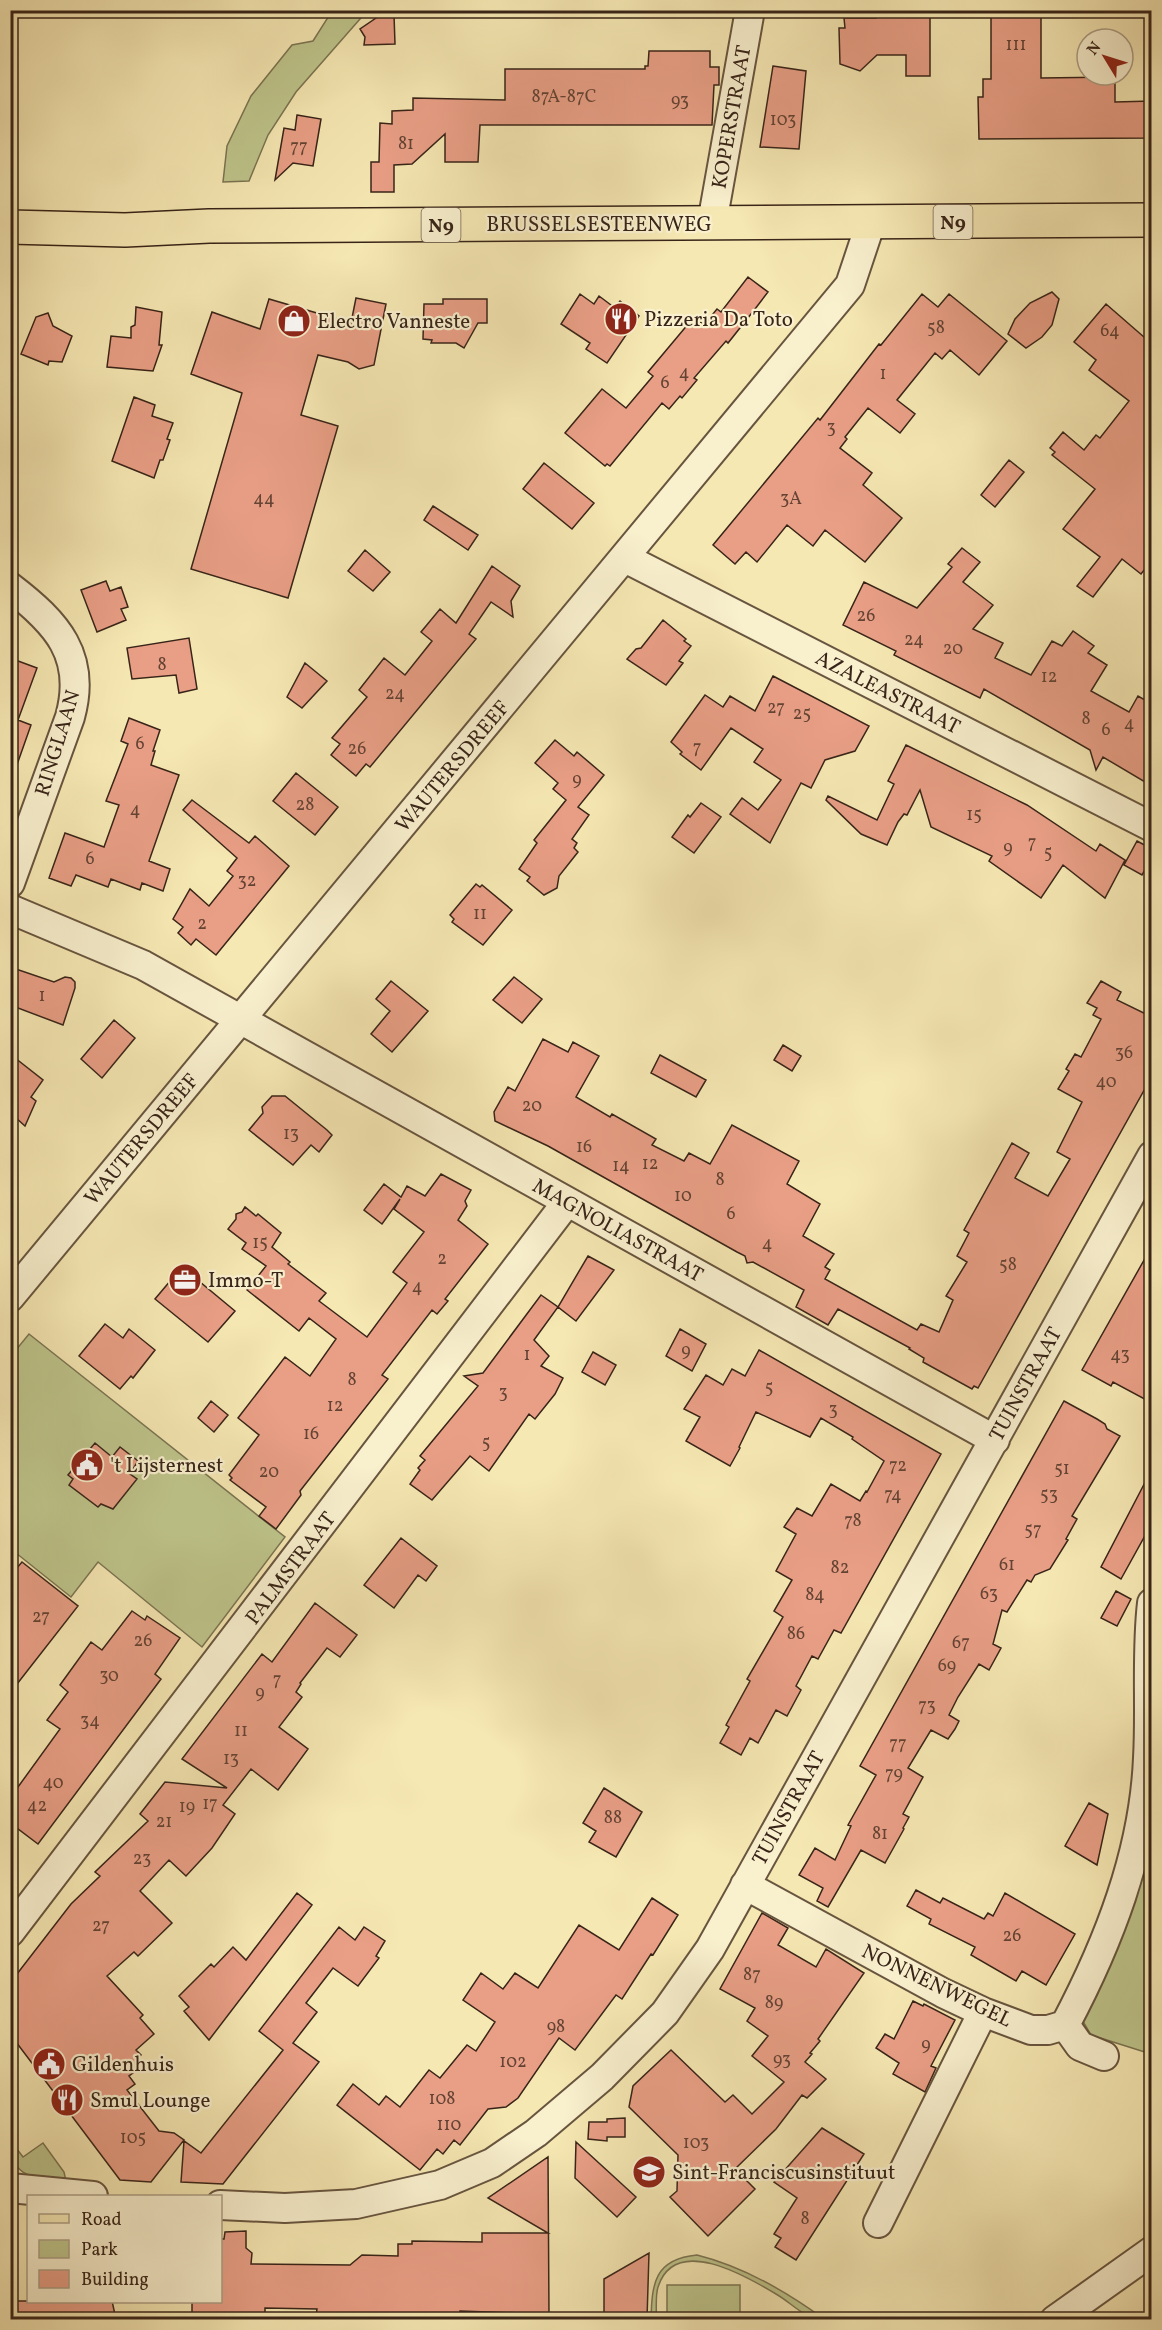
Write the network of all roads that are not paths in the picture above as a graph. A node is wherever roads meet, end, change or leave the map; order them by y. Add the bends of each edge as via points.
1 (750, 10) edge
2 (1152, 220) edge
3 (871, 222) junction
4 (712, 223) junction
5 (10, 227) edge
6 (625, 558) junction
7 (10, 587) edge
8 (1152, 827) edge
9 (10, 883) edge
10 (10, 909) edge
11 (240, 1020) junction
12 (1152, 1156) edge
13 (567, 1202) junction
14 (10, 1297) edge
15 (995, 1440) junction
16 (1152, 1603) edge
17 (745, 1885) junction
18 (10, 1932) edge
19 (983, 2012) junction
20 (1065, 2025) junction
21 (1104, 2056) dead end
22 (10, 2188) edge
23 (83, 2195) edge
24 (222, 2205) edge
25 (878, 2223) dead end
26 (1152, 2251) edge
27 (1055, 2319) edge

1 - 4 street, KOPERSTRAAT
2 - 3 main road, BRUSSELSESTEENWEG / N9
3 - 4 main road, BRUSSELSESTEENWEG / N9
3 - 6 street, WAUTERSDREEF via 850,285
4 - 5 main road, BRUSSELSESTEENWEG / N9 via 125,230
6 - 8 street, AZALEASTRAAT
6 - 11 street, WAUTERSDREEF
7 - 9 street, RINGLAAN via 39,611 62,640 71,656 76,696
10 - 11 street, MAGNOLIASTRAAT via 143,965
11 - 13 street, MAGNOLIASTRAAT
11 - 14 street, WAUTERSDREEF
12 - 15 street, TUINSTRAAT
13 - 15 street, MAGNOLIASTRAAT
13 - 18 street, PALMSTRAAT
15 - 17 street, TUINSTRAAT
16 - 20 street via 1148,1632 1149,1757 1139,1832 1120,1900 1089,1980
17 - 19 street, NONNENWEGEL
17 - 24 street, TUINSTRAAT via 710,1949 665,2013 602,2077 536,2133 492,2163 440,2185 356,2204 285,2208
19 - 20 street, NONNENWEGEL via 1031,2030
19 - 25 street
20 - 21 street via 1080,2046
22 - 23 street
26 - 27 street

